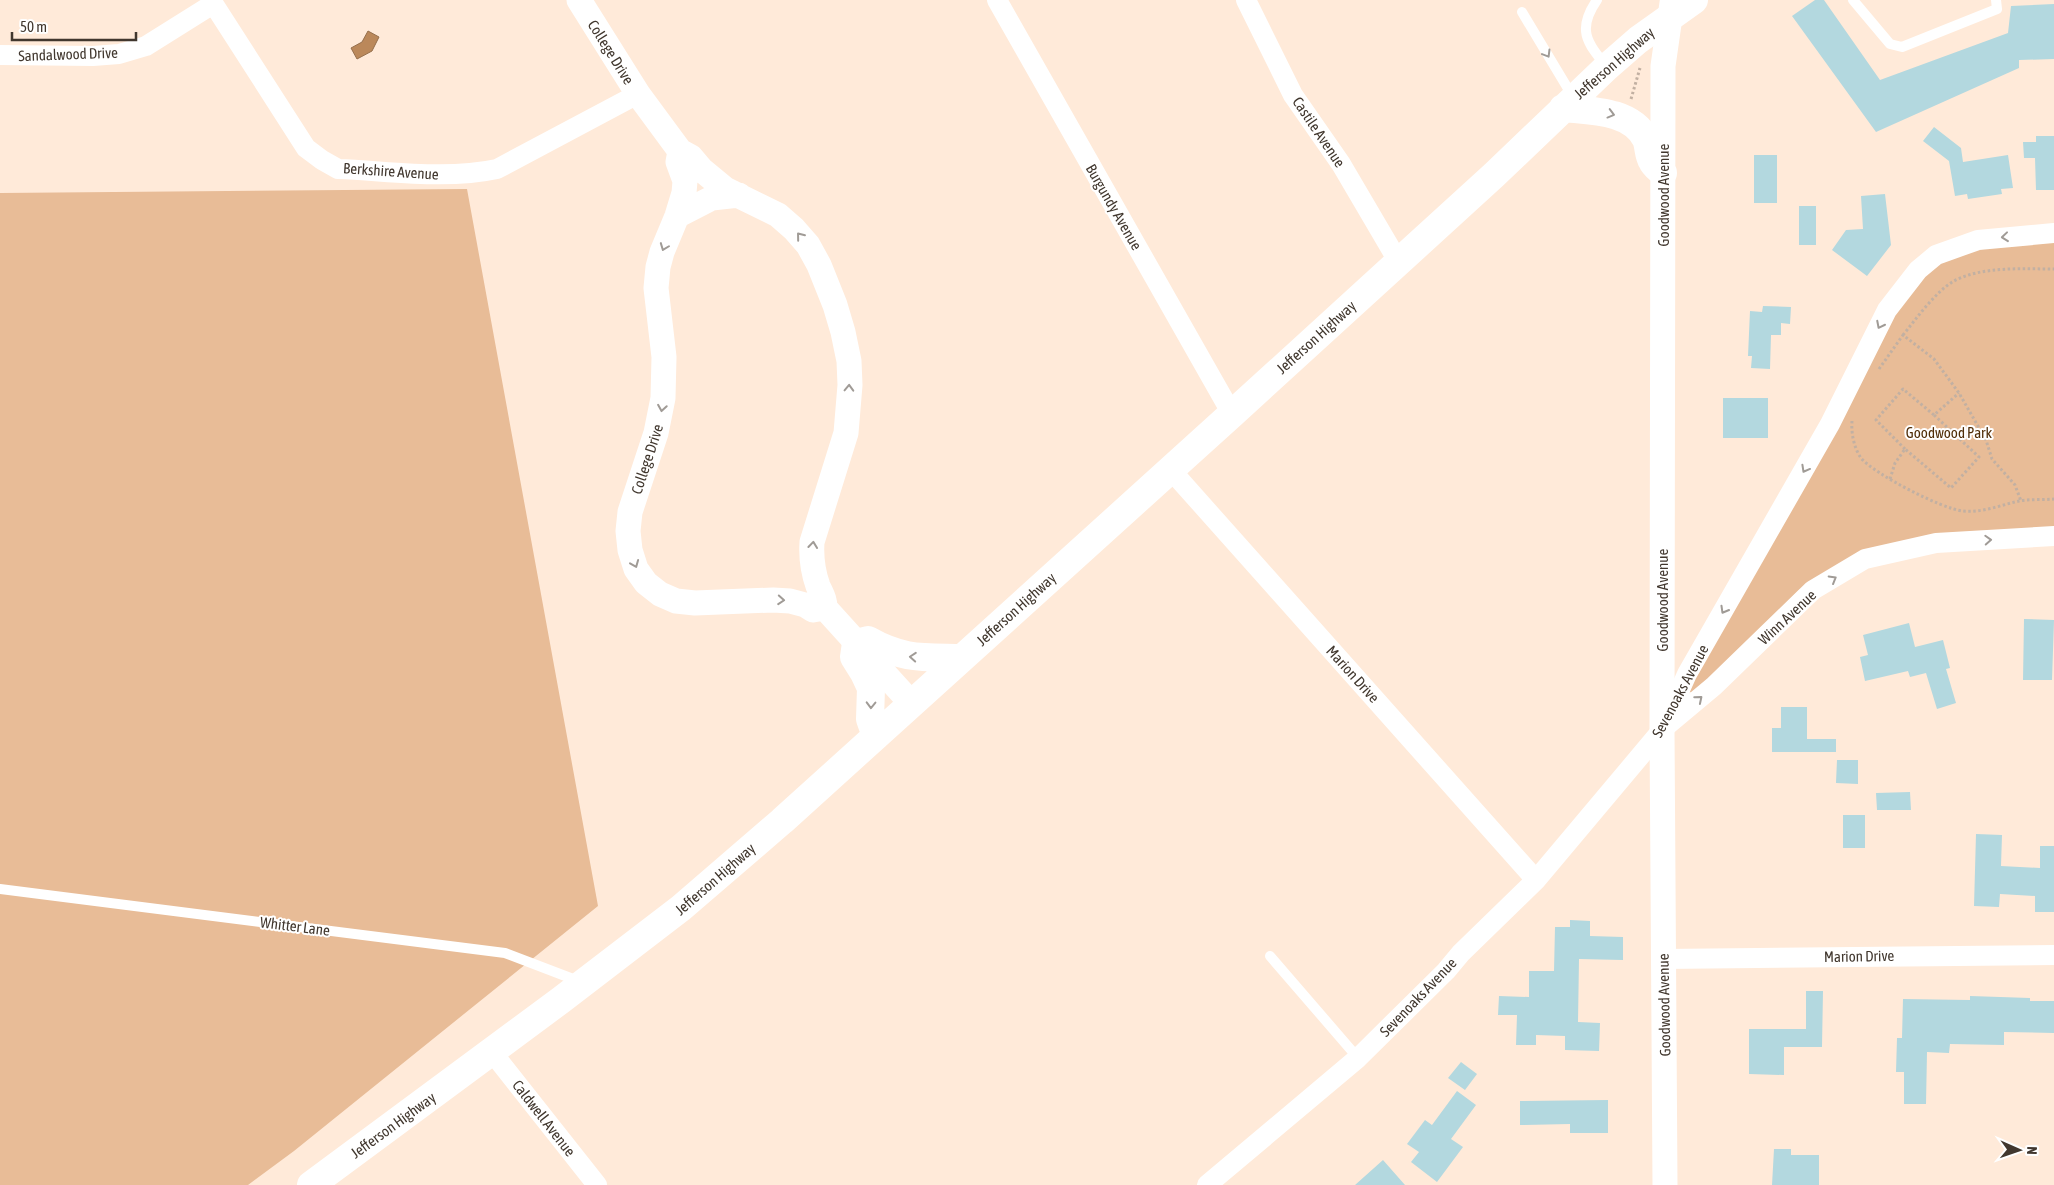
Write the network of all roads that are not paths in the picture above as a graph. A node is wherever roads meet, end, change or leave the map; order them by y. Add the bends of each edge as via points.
1 (579, 0) edge
2 (997, 0) edge
3 (1246, 0) edge
4 (1597, 0) edge
5 (1694, 0) edge
6 (1853, 0) edge
7 (1996, 0) edge
8 (212, 2) edge
9 (1671, 8) edge
10 (1522, 12) dead end
11 (0, 55) edge
12 (1607, 67) junction
13 (638, 94) junction
14 (1568, 103) junction
15 (680, 151) junction
16 (1663, 173) junction
17 (739, 195) junction
18 (678, 216) junction
19 (2054, 233) edge
20 (1398, 261) junction
21 (1232, 414) junction
22 (1170, 469) junction
23 (2054, 536) edge
24 (825, 608) junction
25 (856, 643) junction
26 (962, 658) junction
27 (912, 704) junction
28 (1662, 730) junction
29 (876, 736) junction
30 (1536, 880) junction
31 (0, 889) edge
32 (2054, 955) edge
33 (1270, 956) dead end
34 (1663, 959) junction
35 (584, 983) junction
36 (492, 1052) junction
37 (1358, 1058) junction
38 (311, 1185) edge
39 (597, 1185) edge
40 (1206, 1185) edge
41 (1666, 1185) edge

1 - 13 street, College Drive
2 - 21 street, Burgundy Avenue
3 - 20 street, Castile Avenue via 1294,95 1341,164
4 - 12 lane via 1588,12 1586,37
5 - 9 main road, Jefferson Highway
6 - 7 lane via 1890,44 1902,47 1997,9
8 - 11 street, Sandalwood Drive via 146,46 119,54
8 - 13 street, Berkshire Avenue via 306,148 338,169 456,175 497,169
9 - 12 main road, Jefferson Highway
9 - 16 street, Goodwood Avenue via 1663,66
10 -> 14 lane
12 - 14 main road, Jefferson Highway
13 - 15 street, College Drive
14 -> 16 main road via 1621,117 1639,129 1652,161
14 - 20 main road, Jefferson Highway
15 - 17 street, College Drive via 691,157 714,180
15 - 18 street, College Drive via 678,162 685,181
16 - 28 street, Goodwood Avenue
17 - 18 street via 712,198
24 -> 17 street, College Drive via 825,599 815,574 812,542 846,433 849,361 834,305 808,246 778,215
18 -> 24 street, College Drive via 658,268 656,288 665,379 661,415 630,512 628,531 636,569 646,583 676,601 773,600 790,601 813,610
19 -> 28 street, Sevenoaks Avenue via 1978,240 1936,255 1918,270 1887,310 1830,424 1687,674
20 - 21 main road, Jefferson Highway
21 - 22 main road, Jefferson Highway
22 - 26 main road, Jefferson Highway
22 - 30 street, Marion Drive
28 -> 23 street, Winn Avenue via 1714,686 1813,590 1865,560 1936,543
24 - 25 street, College Drive
26 -> 25 main road via 913,657 892,653 868,640
25 - 27 street, College Drive
25 -> 29 main road via 854,657 870,688 870,719
26 - 27 main road, Jefferson Highway
27 - 29 main road, Jefferson Highway
28 - 30 street, Sevenoaks Avenue
28 - 34 street, Goodwood Avenue
29 - 35 main road, Jefferson Highway via 682,908
30 - 37 street, Sevenoaks Avenue
31 - 35 lane, Whitter Lane via 505,953
32 - 34 street, Marion Drive
33 - 37 lane
34 - 41 street, Goodwood Avenue
35 - 36 main road, Jefferson Highway
36 - 38 main road, Jefferson Highway
36 - 39 street, Caldwell Avenue
37 - 40 street, Sevenoaks Avenue

